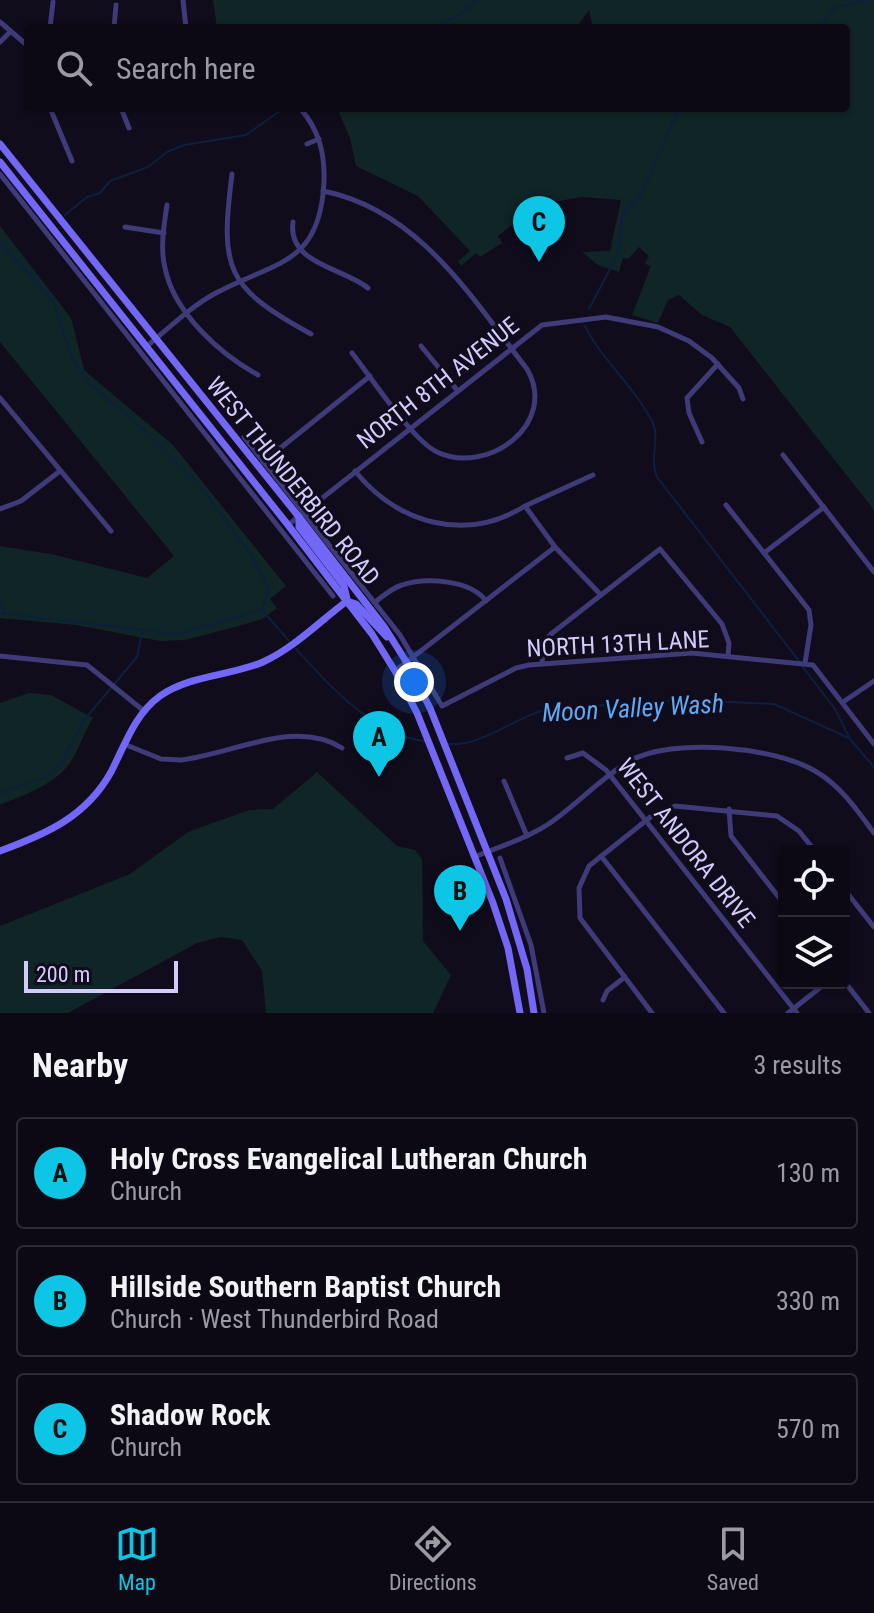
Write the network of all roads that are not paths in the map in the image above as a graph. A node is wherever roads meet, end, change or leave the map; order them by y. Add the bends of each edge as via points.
1 (183, 0) edge
2 (53, 2) edge
3 (116, 5) dead end
4 (0, 22) edge
5 (50, 24) edge
6 (114, 24) edge
7 (186, 24) edge
8 (10, 32) junction
9 (0, 42) edge
10 (24, 43) edge
11 (52, 112) edge
12 (123, 112) edge
13 (302, 112) edge
14 (129, 128) dead end
15 (319, 139) junction
16 (0, 144) edge
17 (307, 144) dead end
18 (72, 161) dead end
19 (0, 162) edge
20 (0, 174) edge
21 (232, 174) dead end
22 (323, 191) junction
23 (167, 205) dead end
24 (293, 222) dead end
25 (65, 227) junction
26 (125, 227) dead end
27 (164, 233) junction
28 (56, 234) junction
29 (301, 250) junction
30 (242, 283) junction
31 (368, 288) dead end
32 (188, 313) junction
33 (311, 334) dead end
34 (155, 339) junction
35 (421, 346) dead end
36 (146, 347) junction
37 (511, 348) junction
38 (352, 353) dead end
39 (172, 361) junction
40 (718, 364) junction
41 (160, 370) junction
42 (258, 375) dead end
43 (370, 376) junction
44 (457, 390) junction
45 (0, 398) edge
46 (743, 399) dead end
47 (411, 427) junction
48 (244, 437) dead end
49 (702, 442) dead end
50 (783, 455) dead end
51 (263, 462) junction
52 (60, 471) junction
53 (355, 471) junction
54 (593, 475) dead end
55 (726, 505) dead end
56 (525, 506) junction
57 (824, 507) junction
58 (0, 509) edge
59 (301, 515) junction
60 (288, 525) junction
61 (111, 531) dead end
62 (555, 547) junction
63 (764, 553) junction
64 (318, 571) junction
65 (874, 572) edge
66 (601, 595) junction
67 (333, 596) dead end
68 (347, 601) junction
69 (487, 601) junction
70 (375, 602) junction
71 (395, 643) junction
72 (0, 656) edge
73 (728, 656) junction
74 (415, 657) junction
75 (407, 663) junction
76 (542, 663) junction
77 (804, 663) junction
78 (395, 671) junction
79 (874, 681) edge
80 (843, 702) junction
81 (442, 706) joint
82 (144, 711) junction
83 (124, 744) junction
84 (874, 744) edge
85 (342, 748) dead end
86 (567, 758) dead end
87 (454, 769) junction
88 (441, 774) junction
89 (610, 775) junction
90 (504, 781) dead end
91 (729, 809) junction
92 (646, 821) junction
93 (874, 833) edge
94 (527, 836) junction
95 (809, 845) edge
96 (0, 851) edge
97 (488, 852) junction
98 (601, 856) junction
99 (474, 857) junction
100 (500, 858) dead end
101 (502, 875) junction
102 (778, 896) edge
103 (850, 897) edge
104 (874, 927) edge
105 (625, 977) junction
106 (819, 989) edge
107 (850, 989) edge
108 (603, 1000) dead end
109 (793, 1012) edge
110 (520, 1013) edge
111 (534, 1013) edge
112 (544, 1013) edge
113 (652, 1013) edge
114 (724, 1013) edge
115 (869, 1013) edge

1 - 7 street
2 - 5 street
3 - 6 street
4 - 8 street
8 - 9 street
8 - 10 street
11 - 18 street
12 - 14 street
13 - 15 street
15 - 17 street
15 - 22 street
16 - 25 main road, WEST THUNDERBIRD ROAD
19 - 28 main road, WEST THUNDERBIRD ROAD
20 - 41 street, WEST THUNDERBIRD ROAD
21 - 30 street via 225,232 230,261
22 - 29 street via 319,218
22 - 37 street via 369,204 409,228
23 - 27 street
24 - 29 street via 292,235
25 - 28 main road
25 - 34 main road, WEST THUNDERBIRD ROAD
26 - 27 street
27 - 32 street via 167,276
28 - 36 main road, WEST THUNDERBIRD ROAD
29 - 30 street via 281,266
29 - 31 street
30 - 32 street
30 - 33 street via 270,312
32 - 34 street
32 - 42 street via 218,347
34 - 36 street
34 - 39 main road, WEST THUNDERBIRD ROAD
35 - 44 street
36 - 41 main road, WEST THUNDERBIRD ROAD
37 - 40 street, NORTH 8TH AVENUE via 542,325 623,318 689,341
37 - 44 street, NORTH 8TH AVENUE
37 - 47 street via 532,378 537,399 532,419 518,437 478,456 449,456 423,443
38 - 43 street
39 - 41 main road
39 - 59 main road, WEST THUNDERBIRD ROAD
40 - 46 street, NORTH 8TH AVENUE
40 - 49 street via 687,398
41 - 60 main road, WEST THUNDERBIRD ROAD
41 - 64 street, WEST THUNDERBIRD ROAD
43 - 47 street
43 - 51 street
44 - 47 street, NORTH 8TH AVENUE
45 - 52 street
47 - 53 street, NORTH 8TH AVENUE
48 - 51 street, WEST THUNDERBIRD ROAD
50 - 57 street
51 - 59 street, WEST THUNDERBIRD ROAD
52 - 58 street via 16,504
52 - 61 street
53 - 56 street via 390,505 435,523 481,525
53 - 59 street, NORTH 8TH AVENUE
54 - 56 street
55 - 63 street
56 - 62 street
57 - 63 street
57 - 65 street
59 - 60 street, NORTH 8TH AVENUE
59 - 68 main road via 299,527 344,586
59 - 70 street, WEST THUNDERBIRD ROAD
59 - 71 main road, WEST THUNDERBIRD ROAD
60 - 64 main road, WEST THUNDERBIRD ROAD
62 - 66 street
62 - 69 street
63 - 77 street via 809,610
64 - 67 street, WEST THUNDERBIRD ROAD
64 - 68 main road, WEST THUNDERBIRD ROAD
66 - 73 street via 660,549 722,624
66 - 76 street via 546,639
68 - 71 main road
68 - 78 main road, WEST THUNDERBIRD ROAD
68 - 82 main road via 266,660 180,685
69 - 70 street via 471,587 418,582 402,585
69 - 74 street
70 - 74 street, WEST THUNDERBIRD ROAD
71 - 75 main road, WEST THUNDERBIRD ROAD
72 - 82 street via 87,665
73 - 76 street, NORTH 13TH LANE via 692,653
73 - 77 street, NORTH 13TH LANE
74 - 75 street
74 - 81 street, WEST THUNDERBIRD ROAD
75 - 78 street
75 - 87 main road, WEST THUNDERBIRD ROAD
76 - 81 street, NORTH 13TH LANE via 516,668
77 - 80 street via 821,671
78 - 88 main road, WEST THUNDERBIRD ROAD
79 - 80 street
80 - 84 street
82 - 83 main road
83 - 85 street via 161,759 181,760 300,734
83 - 96 main road via 100,789 77,815 48,833
86 - 89 street, WEST ANDORA DRIVE via 583,753
87 - 88 main road
87 - 97 main road, WEST THUNDERBIRD ROAD
88 - 99 main road, WEST THUNDERBIRD ROAD
89 - 92 street, WEST ANDORA DRIVE
89 - 93 street via 642,755 669,748 782,757 831,782
89 - 94 street
90 - 94 street
91 - 92 street via 675,806
91 - 95 street via 783,819
91 - 102 street via 731,836
92 - 98 street
92 - 109 street, WEST ANDORA DRIVE
94 - 97 street
97 - 99 street
97 - 101 main road, WEST THUNDERBIRD ROAD
98 - 105 street via 581,878 577,902 584,925
98 - 114 street
99 - 110 main road, WEST THUNDERBIRD ROAD via 502,927
100 - 101 street, WEST THUNDERBIRD ROAD
101 - 111 main road, WEST THUNDERBIRD ROAD
101 - 112 street, WEST THUNDERBIRD ROAD via 531,945
103 - 104 street
105 - 108 street
105 - 113 street
106 - 109 street
107 - 115 street

